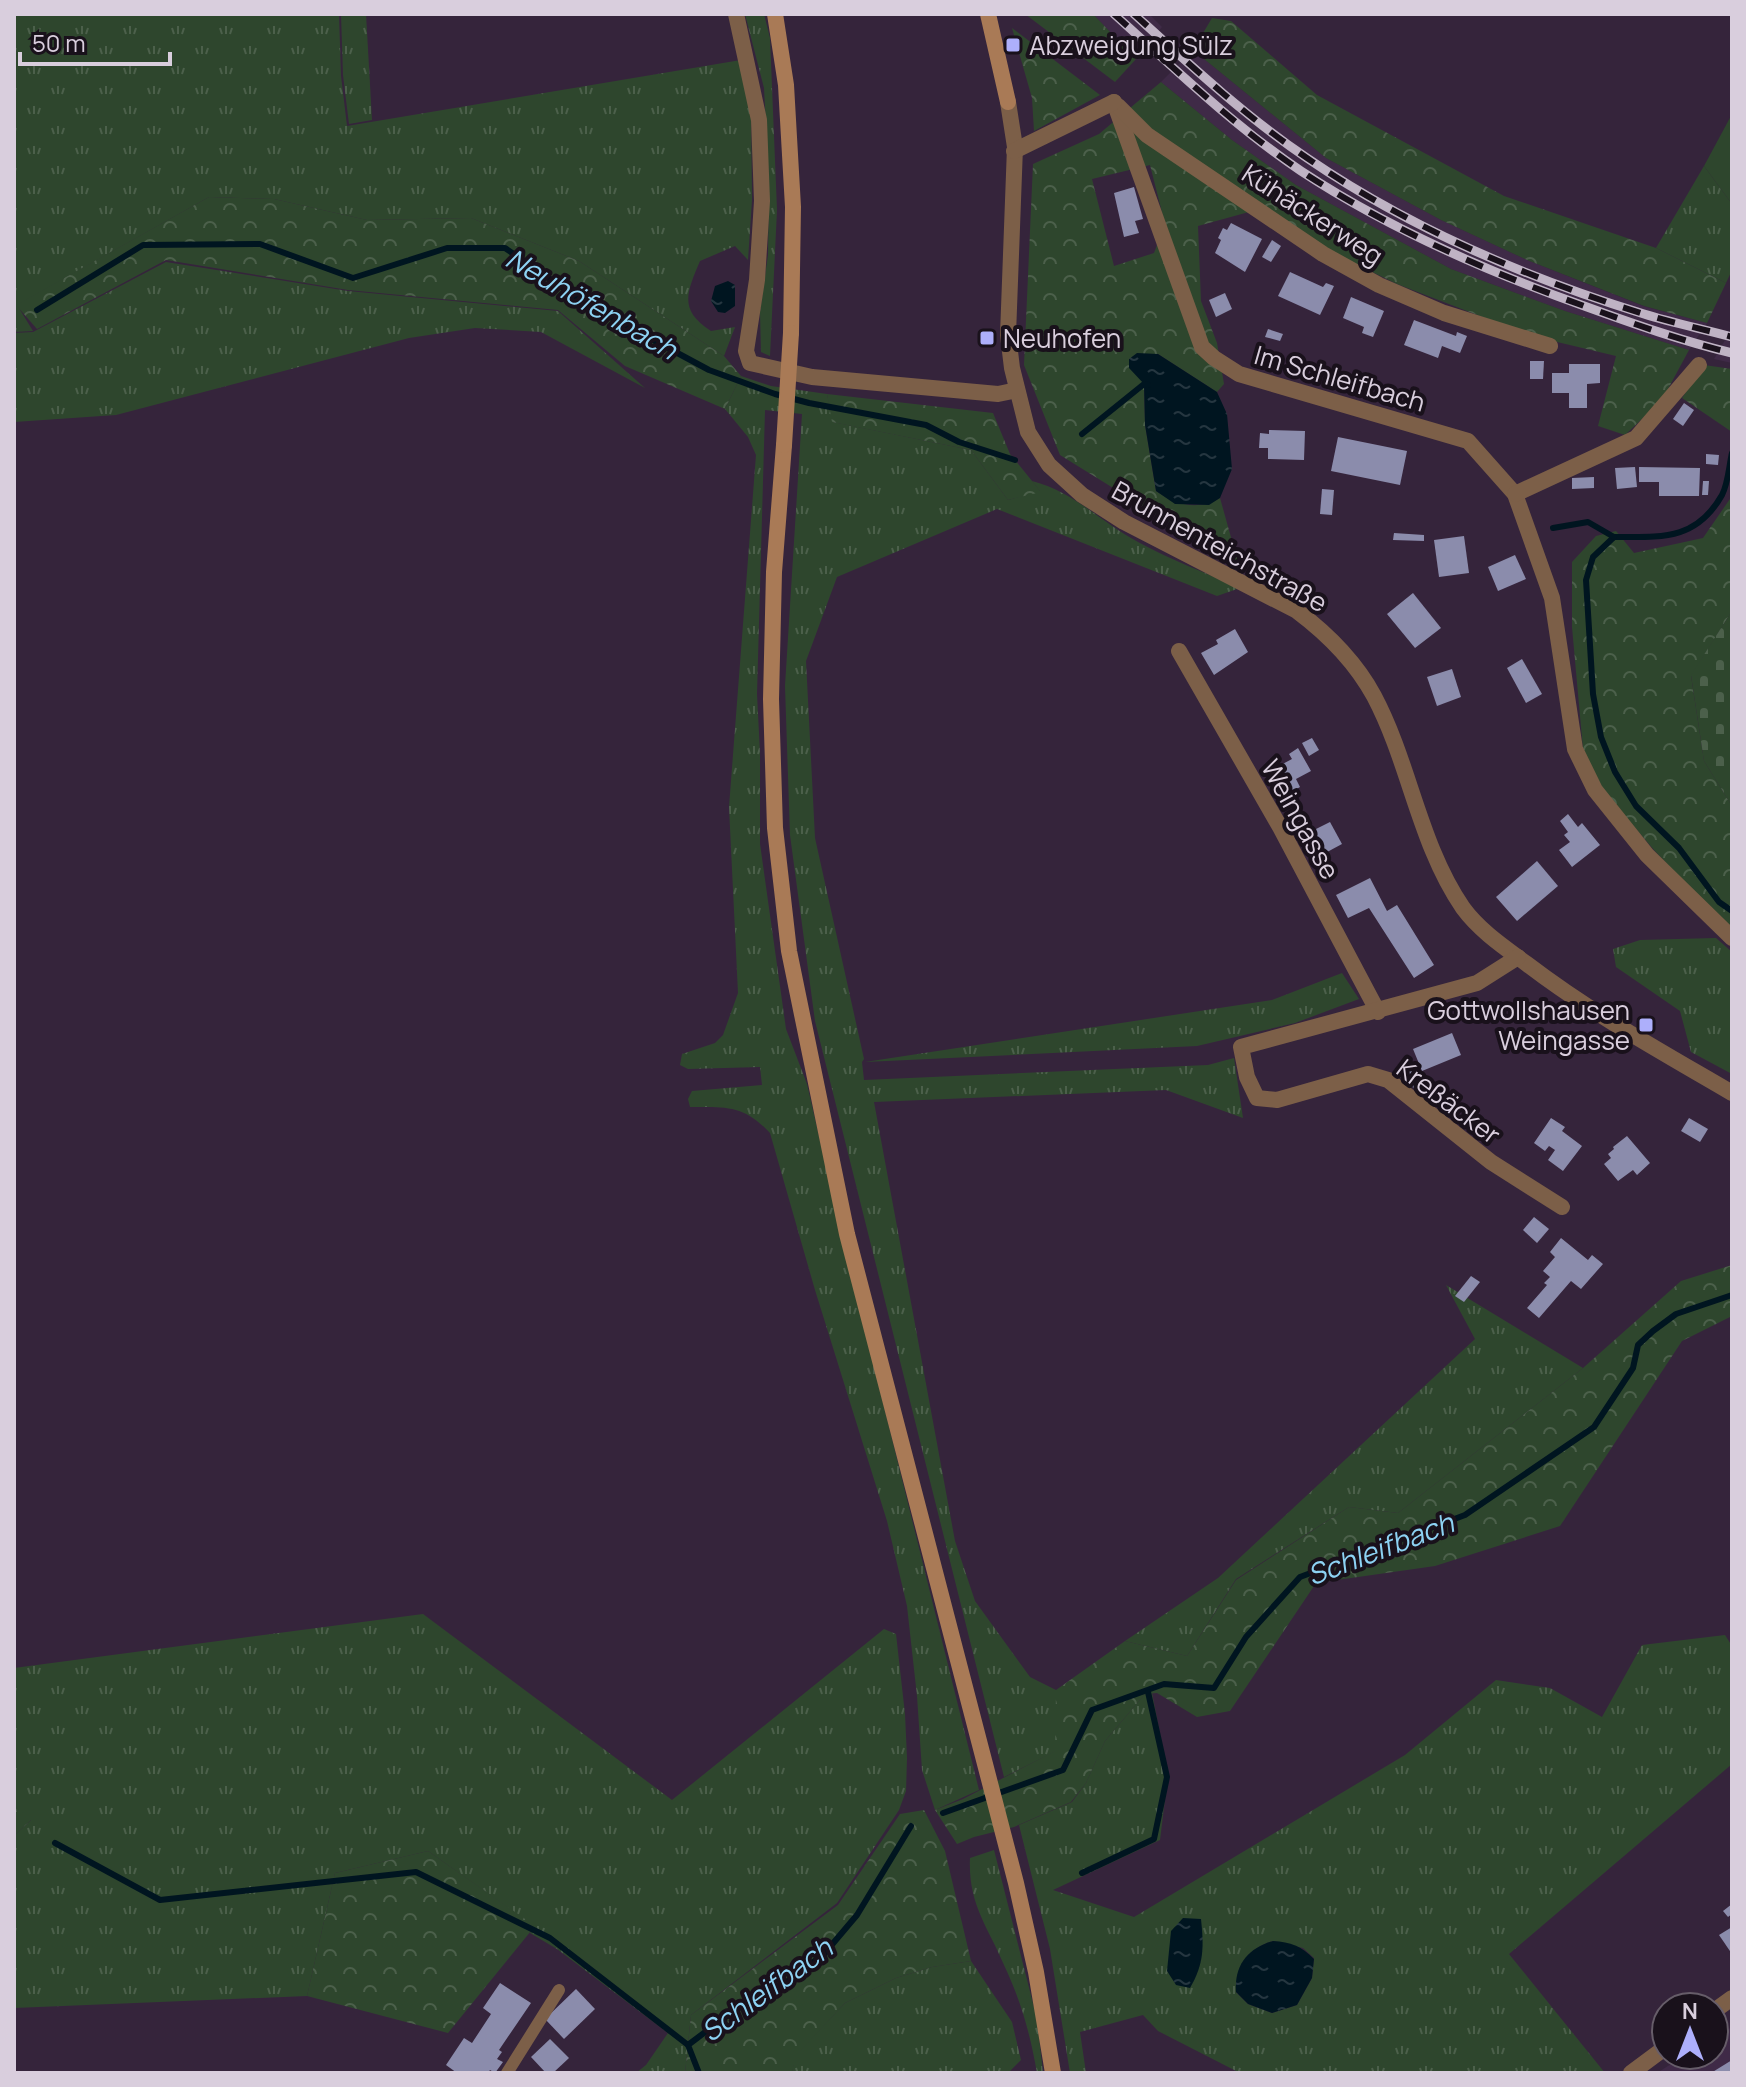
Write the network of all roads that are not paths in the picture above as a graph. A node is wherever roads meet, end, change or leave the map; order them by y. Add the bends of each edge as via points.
1 (736, 14) edge
2 (775, 14) edge
3 (988, 14) edge
4 (1008, 102) joint
5 (1114, 102) junction
6 (1014, 151) junction
7 (1550, 346) dead end
8 (1699, 365) dead end
9 (1017, 390) junction
10 (1515, 494) junction
11 (1179, 651) dead end
12 (1732, 938) edge
13 (1518, 957) junction
14 (1378, 1012) junction
15 (1732, 1093) edge
16 (1562, 1207) dead end
17 (559, 1990) dead end
18 (1650, 2059) edge
19 (507, 2073) edge
20 (1053, 2073) edge
21 (1631, 2073) edge

1 - 9 street via 759,120 762,201 746,351 750,363 812,377 998,394
2 - 20 main road, bridge via 786,85 793,207 771,699 775,828 789,951 847,1234 1016,1883
3 - 4 main road
4 - 6 street, Brunnenteichstraße
5 - 6 street
5 - 7 street, Kühäckerweg via 1147,135 1323,254 1444,313
5 - 10 street, Im Schleifbach via 1202,347 1239,374 1468,441
6 - 9 street, Brunnenteichstraße via 1008,335
8 - 10 street via 1636,438
9 - 13 street, Brunnenteichstraße via 1028,432 1049,465 1082,495 1297,611 1348,657 1391,732 1447,882 1465,911
10 - 12 street, Im Schleifbach via 1552,598 1575,749 1588,776 1647,855
11 - 14 street, Weingasse
13 - 14 street via 1477,983
13 - 15 street, Brunnenteichstraße via 1572,998
14 - 16 street, Kreßäcker via 1241,1047 1257,1098 1277,1100 1368,1074 1388,1080 1491,1162
17 - 19 lane
18 - 21 street

